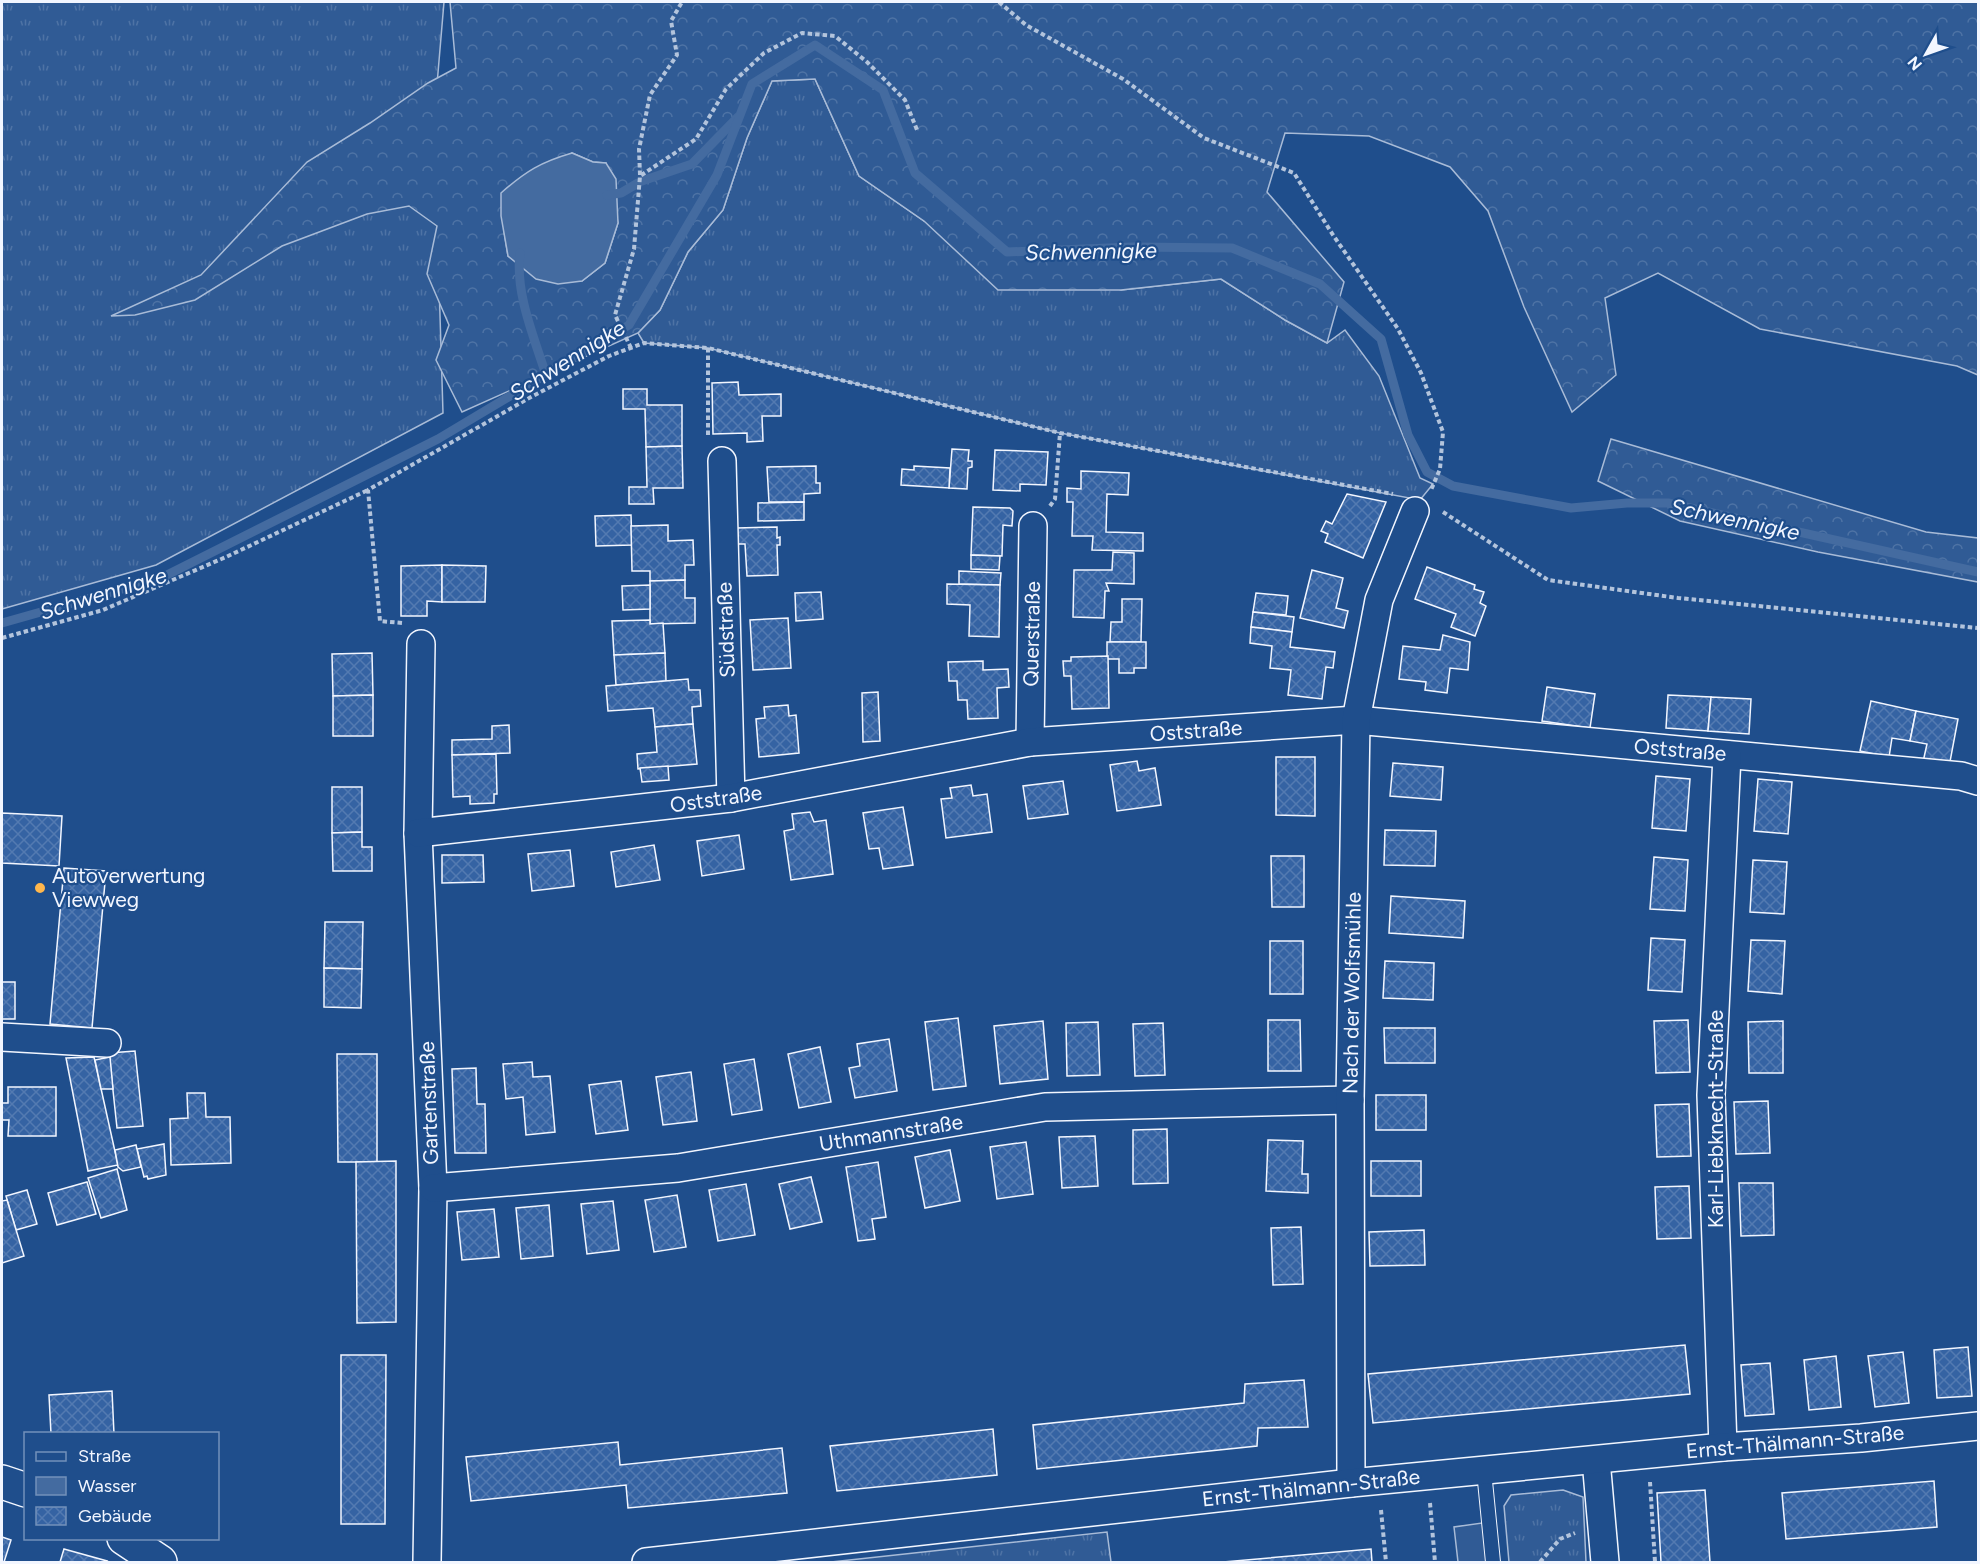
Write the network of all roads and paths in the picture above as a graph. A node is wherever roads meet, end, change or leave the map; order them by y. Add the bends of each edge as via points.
1 (682, 2) edge
2 (999, 2) edge
3 (917, 129) dead end
4 (640, 176) junction
5 (631, 348) junction
6 (708, 348) junction
7 (1059, 433) junction
8 (722, 461) joint
9 (368, 490) junction
10 (1427, 504) junction
11 (1033, 530) joint
12 (1978, 628) edge
13 (2, 638) edge
14 (422, 644) joint
15 (1356, 720) junction
16 (1030, 742) junction
17 (1726, 755) junction
18 (1978, 781) edge
19 (731, 798) junction
20 (418, 833) junction
21 (2, 1037) edge
22 (107, 1043) dead end
23 (1350, 1100) junction
24 (433, 1188) junction
25 (1978, 1426) edge
26 (1723, 1447) junction
27 (1648, 1455) junction
28 (1596, 1460) junction
29 (1484, 1471) junction
30 (1428, 1476) junction
31 (1378, 1481) junction
32 (2, 1482) edge
33 (1352, 1483) junction
34 (24, 1489) edge
35 (1602, 1530) junction
36 (126, 1540) edge
37 (160, 1563) edge
38 (427, 1563) edge
39 (646, 1563) edge
40 (1386, 1563) edge
41 (1435, 1563) edge
42 (1493, 1563) edge
43 (1540, 1563) edge
44 (1605, 1563) edge
45 (1655, 1563) edge

1 - 4 path via 671,21 676,56 650,95 639,149
2 - 10 path via 1026,25 1123,79 1204,138 1294,173 1398,329 1421,373 1443,432 1440,469
3 - 4 path via 904,100 867,62 835,36 802,33 764,52 726,89 696,139
4 - 5 path via 634,249 615,315
5 - 6 path via 644,343
5 - 9 path via 531,397
6 - 7 path
6 - 8 path via 708,443
7 - 10 path
7 - 11 path via 1055,499
8 - 19 street, Südstraße
9 - 13 path via 103,610
9 - 14 path via 380,621 401,623
10 - 12 path via 1548,580 1678,598
10 - 15 street, Nach der Wolfsmühle via 1379,600
11 - 16 street, Querstraße
14 - 20 street, Gartenstraße
15 - 16 street, Oststraße
15 - 17 street, Oststraße
15 - 23 street, Nach der Wolfsmühle
16 - 19 street, Oststraße
17 - 18 street, Oststraße via 1961,776
17 - 26 street, Karl-Liebknecht-Straße via 1711,1095
19 - 20 street, Oststraße
20 - 24 street, Gartenstraße
21 - 22 street
23 - 24 street, Uthmannstraße via 1045,1107 678,1168
23 - 33 street, Nach der Wolfsmühle
24 - 38 street, Gartenstraße
25 - 26 street, Ernst-Thälmann-Straße
26 - 27 street, Ernst-Thälmann-Straße
27 - 28 street, Ernst-Thälmann-Straße
27 - 45 path
28 - 29 street, Ernst-Thälmann-Straße
28 - 35 street
29 - 30 street, Ernst-Thälmann-Straße
29 - 42 lane
30 - 31 street, Ernst-Thälmann-Straße
30 - 41 path
31 - 33 street, Ernst-Thälmann-Straße
31 - 40 path
32 - 34 street
33 - 39 street, Ernst-Thälmann-Straße
35 - 43 path via 1560,1539
35 - 44 street
36 - 37 street

